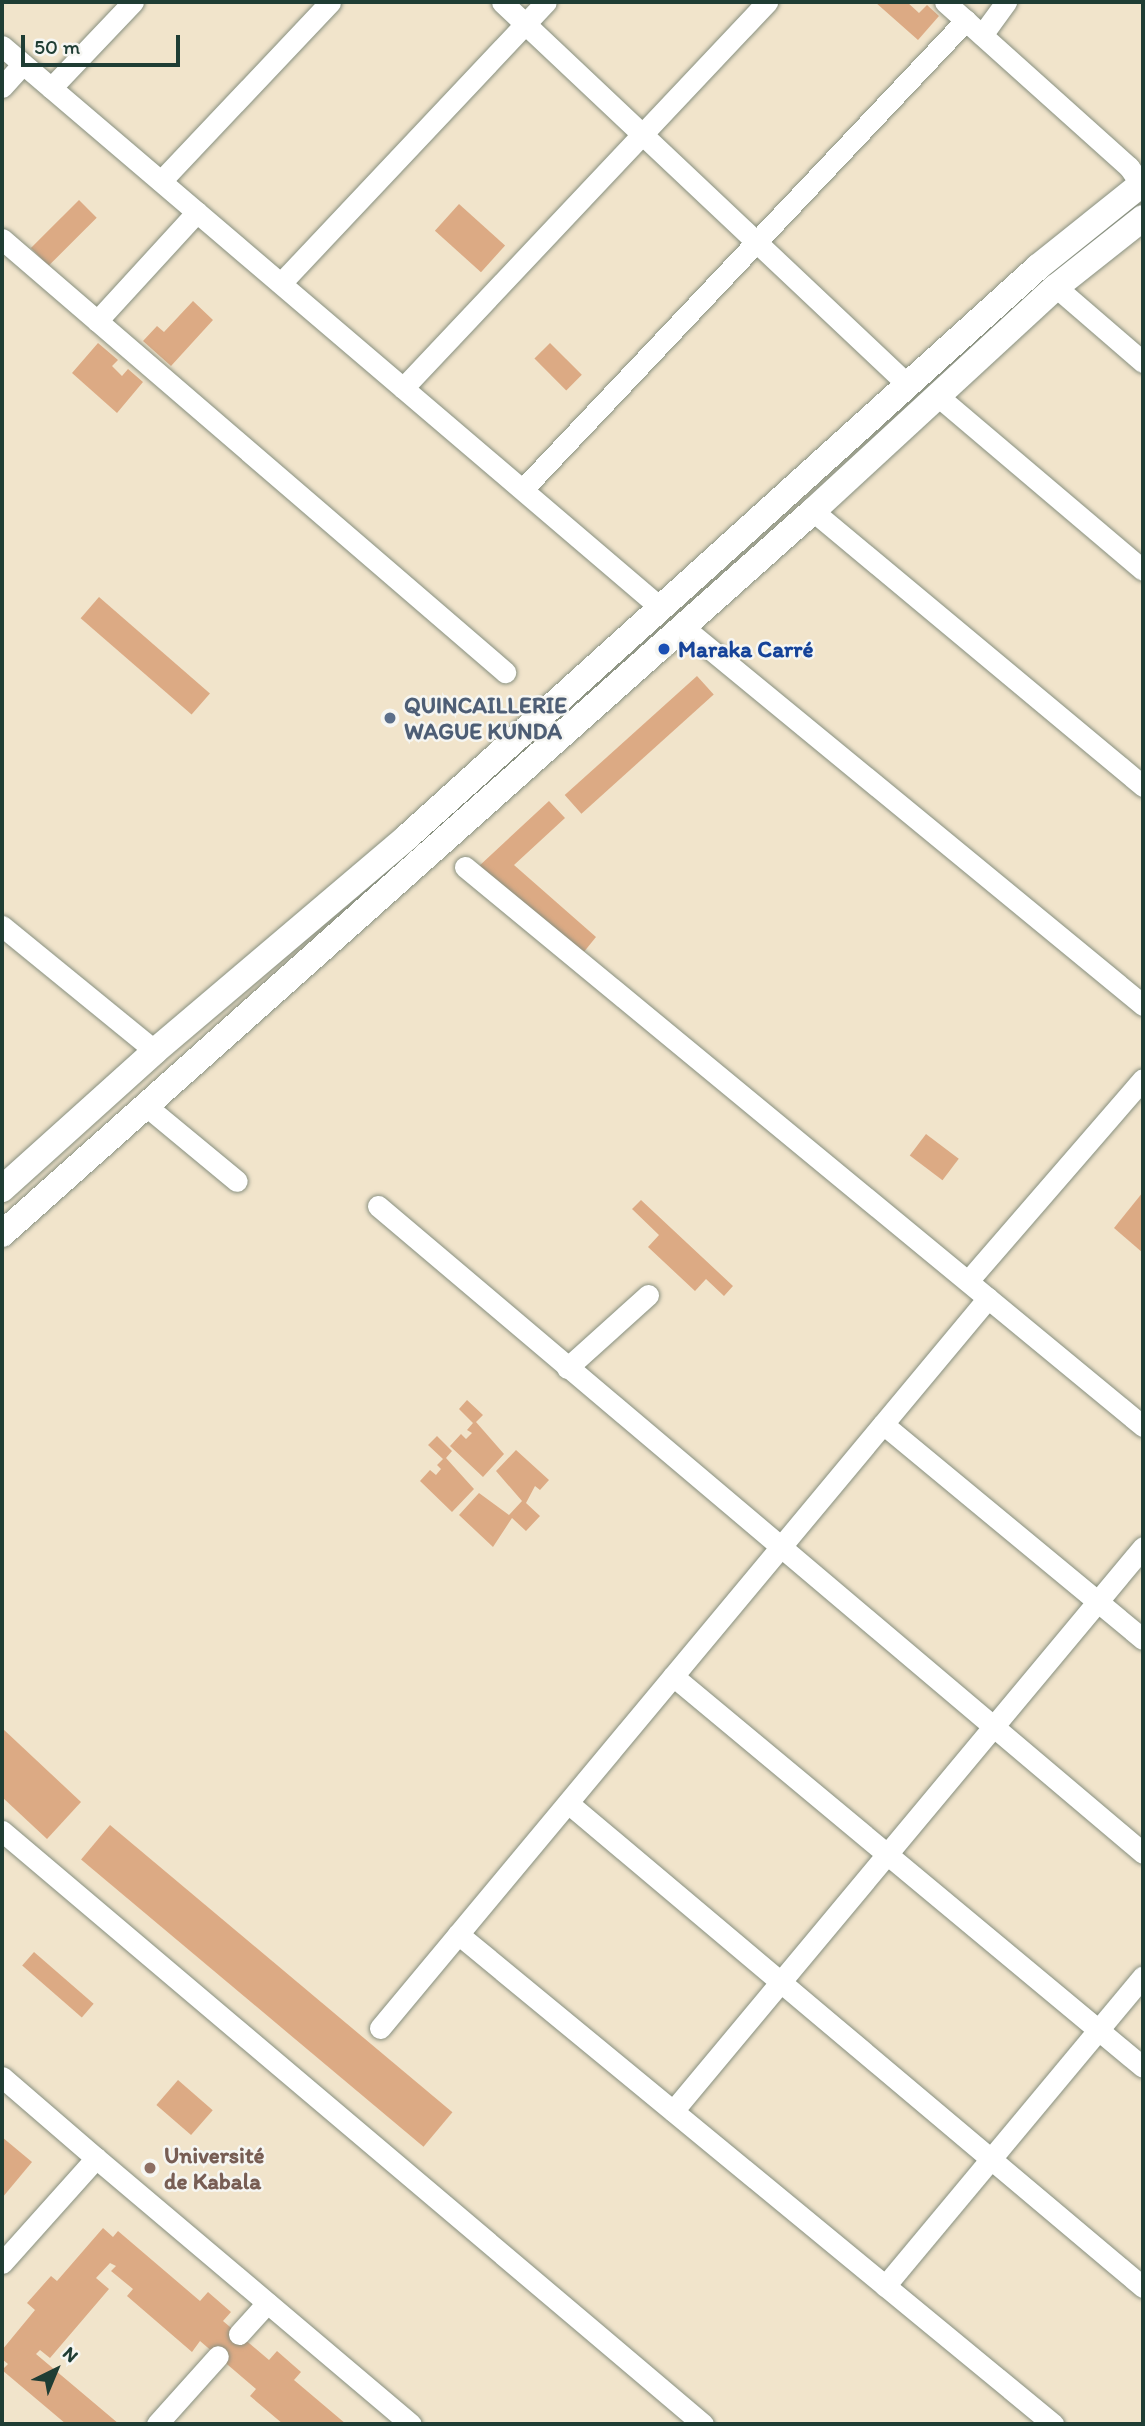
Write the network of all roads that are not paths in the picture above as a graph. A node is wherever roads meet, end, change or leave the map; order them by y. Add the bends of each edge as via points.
1 (132, 2) edge
2 (330, 2) edge
3 (502, 2) edge
4 (546, 2) edge
5 (767, 2) edge
6 (945, 2) edge
7 (1006, 2) edge
8 (966, 20) junction
9 (526, 24) junction
10 (982, 35) junction
11 (2, 46) edge
12 (23, 64) junction
13 (2, 87) edge
14 (51, 88) junction
15 (642, 134) junction
16 (160, 181) junction
17 (1142, 184) edge
18 (197, 212) junction
19 (1143, 218) edge
20 (2, 239) edge
21 (757, 242) junction
22 (281, 284) junction
23 (1056, 287) junction
24 (97, 321) junction
25 (1143, 362) edge
26 (908, 385) junction
27 (403, 388) junction
28 (939, 397) junction
29 (523, 489) junction
30 (813, 511) junction
31 (1143, 569) edge
32 (661, 608) junction
33 (682, 626) junction
34 (505, 672) dead end
35 (1143, 786) edge
36 (465, 867) dead end
37 (2, 926) edge
38 (1143, 1004) edge
39 (155, 1051) junction
40 (1143, 1079) edge
41 (145, 1105) junction
42 (237, 1181) dead end
43 (2, 1189) edge
44 (378, 1206) dead end
45 (2, 1234) edge
46 (968, 1282) junction
47 (648, 1295) dead end
48 (988, 1298) junction
49 (567, 1368) junction
50 (883, 1424) junction
51 (1143, 1426) edge
52 (1143, 1547) edge
53 (779, 1549) junction
54 (1098, 1601) junction
55 (1143, 1639) edge
56 (673, 1676) junction
57 (993, 1728) junction
58 (568, 1803) junction
59 (2, 1831) edge
60 (1143, 1853) edge
61 (887, 1854) junction
62 (458, 1934) junction
63 (1143, 1976) edge
64 (780, 1982) junction
65 (380, 2028) dead end
66 (1099, 2030) junction
67 (1143, 2067) edge
68 (2, 2077) edge
69 (673, 2111) junction
70 (96, 2158) junction
71 (991, 2159) junction
72 (2, 2263) edge
73 (885, 2286) junction
74 (1143, 2287) edge
75 (267, 2303) junction
76 (239, 2334) dead end
77 (218, 2356) dead end
78 (157, 2424) edge
79 (411, 2424) edge
80 (703, 2424) edge
81 (1054, 2424) edge

1 - 14 street
2 - 16 street
3 - 9 street
4 - 9 street
5 - 15 street
6 - 8 street
7 - 10 street
8 - 10 street
8 - 21 street
9 - 15 street
9 - 22 street
10 - 17 street via 1129,167
11 - 12 street
12 - 13 street
12 - 14 street
14 - 16 street
15 - 21 street
15 - 27 street
16 - 18 street
17 - 26 main road via 1048,258
18 - 22 street
18 - 24 street
19 - 23 main road
20 - 24 street
21 - 26 street
21 - 29 street
22 - 27 street
23 - 25 street
23 - 28 main road
24 - 34 street
26 - 32 main road
27 - 29 street
28 - 30 main road
28 - 31 street
29 - 32 street
30 - 33 main road
30 - 35 street
32 - 39 main road via 407,836
33 - 38 street
33 - 41 main road
36 - 46 street
37 - 39 street
39 - 43 main road
40 - 46 street
41 - 42 street
41 - 45 main road
44 - 49 street
46 - 48 street
47 - 49 street
48 - 50 street
48 - 51 street
49 - 53 street
50 - 53 street
50 - 54 street
52 - 54 street
53 - 56 street
53 - 57 street
54 - 55 street
54 - 57 street
56 - 58 street
56 - 61 street
57 - 60 street
57 - 61 street
58 - 62 street
58 - 64 street
59 - 80 street
61 - 64 street
61 - 66 street
62 - 65 street
62 - 69 street
63 - 66 street
64 - 69 street
64 - 71 street
66 - 67 street
66 - 71 street
68 - 70 street
69 - 73 street
70 - 72 street
70 - 75 street
71 - 73 street
71 - 74 street
73 - 81 street
75 - 76 street
75 - 79 street
77 - 78 street

